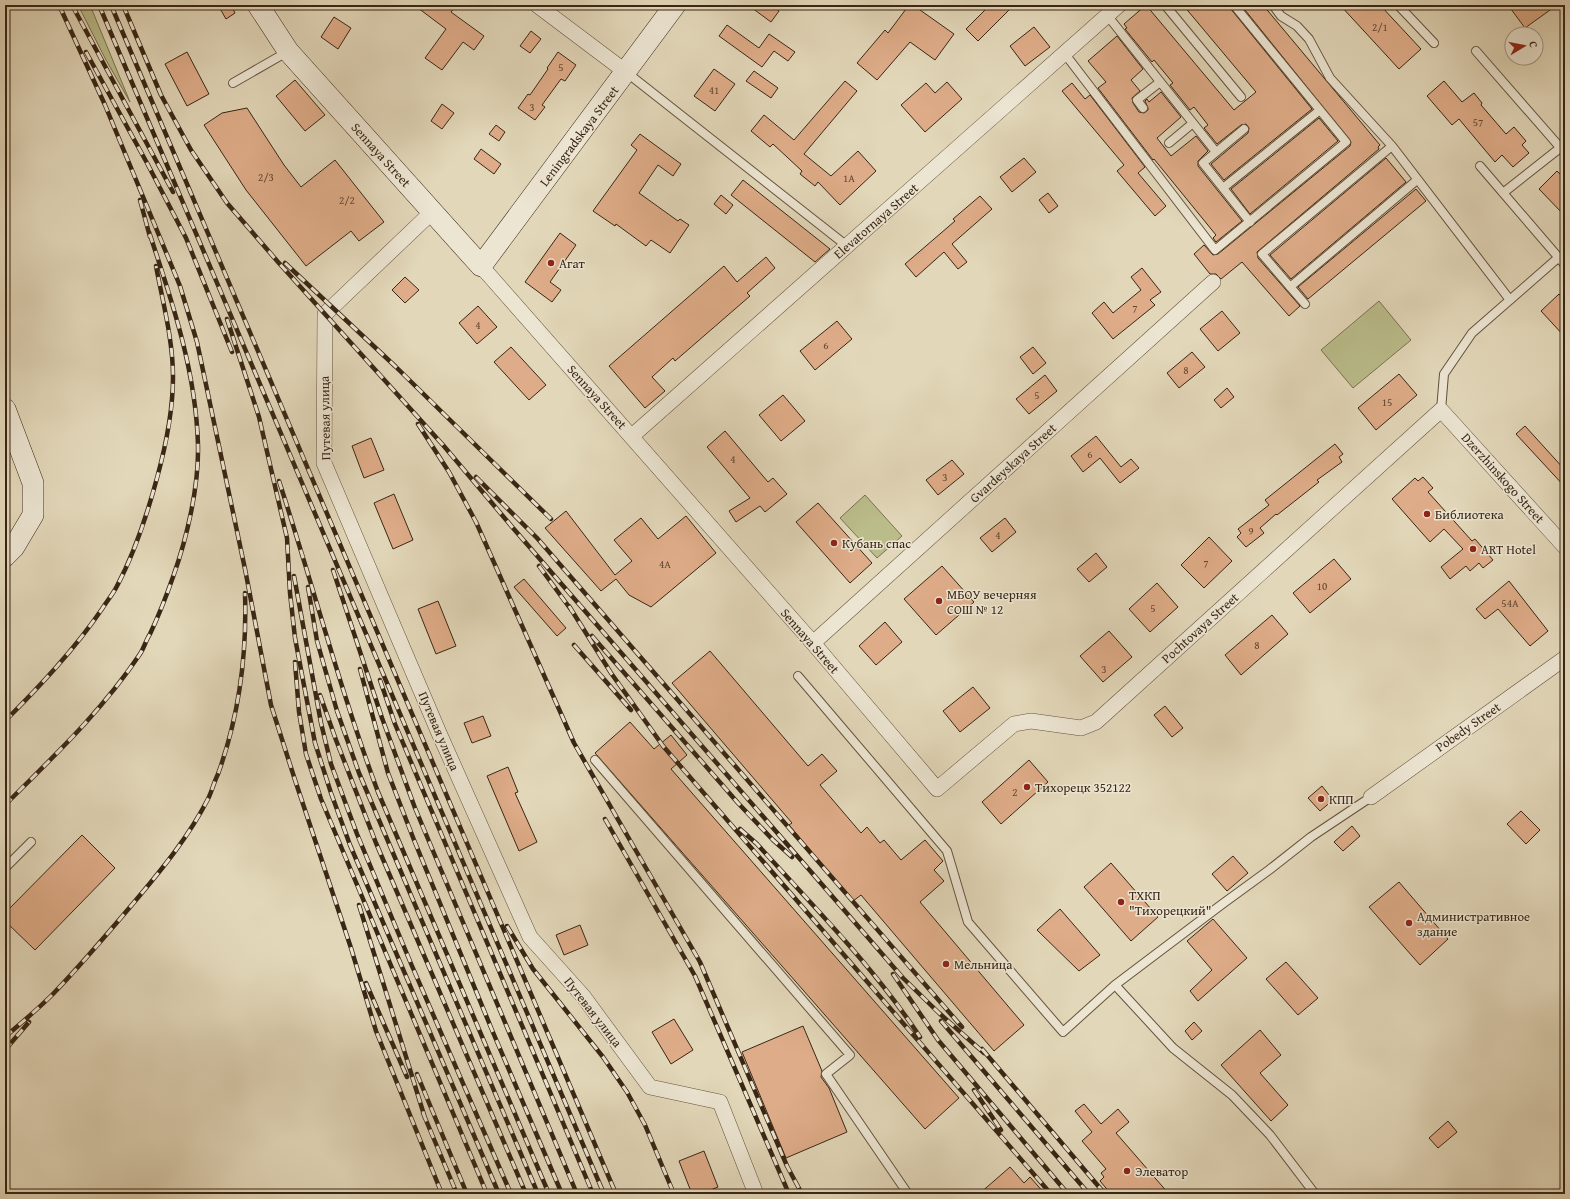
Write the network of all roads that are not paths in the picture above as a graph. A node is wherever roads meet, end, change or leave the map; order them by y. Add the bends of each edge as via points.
1 (258, 5) edge
2 (537, 5) edge
3 (675, 5) edge
4 (1120, 5) edge
5 (1165, 5) edge
6 (1234, 5) edge
7 (1273, 5) edge
8 (1398, 5) edge
9 (1107, 15) junction
10 (1434, 43) dead end
11 (288, 51) junction
12 (1476, 51) dead end
13 (1065, 54) junction
14 (626, 72) junction
15 (1160, 82) junction
16 (233, 83) dead end
17 (1241, 97) dead end
18 (1143, 108) dead end
19 (1320, 110) junction
20 (1193, 123) junction
21 (1244, 129) dead end
22 (1169, 143) dead end
23 (1392, 146) junction
24 (1562, 150) edge
25 (1216, 152) junction
26 (1480, 166) dead end
27 (1417, 180) junction
28 (1223, 188) junction
29 (1504, 193) junction
30 (432, 212) junction
31 (1250, 222) junction
32 (847, 246) junction
33 (1559, 257) junction
34 (1565, 265) edge
35 (481, 266) junction
36 (1212, 282) dead end
37 (1290, 287) junction
38 (1510, 300) junction
39 (1305, 304) dead end
40 (5, 409) edge
41 (1441, 410) junction
42 (632, 436) junction
43 (10, 438) edge
44 (1565, 547) edge
45 (5, 556) edge
46 (813, 643) junction
47 (1565, 658) edge
48 (798, 676) dead end
49 (595, 760) dead end
50 (936, 789) joint
51 (1371, 797) joint
52 (31, 842) dead end
53 (5, 868) edge
54 (1116, 985) junction
55 (756, 1194) edge
56 (908, 1194) edge
57 (1316, 1194) edge

1 - 11 street, Sennaya Street
2 - 14 street
3 - 14 street, Leningradskaya Street
4 - 9 street, Elevatornaya Street
5 - 17 lane
6 - 19 lane
7 - 23 lane via 1281,16 1297,26 1309,39 1330,78
8 - 10 lane
9 - 13 street, Elevatornaya Street
9 - 15 lane
11 - 16 lane
11 - 30 street, Sennaya Street
12 - 24 lane
13 - 31 lane via 1215,250
13 - 32 street, Elevatornaya Street
14 - 32 lane
14 - 35 street, Leningradskaya Street
15 - 18 lane via 1137,100
15 - 20 lane
19 - 28 lane
19 - 31 lane via 1346,142
20 - 22 lane
20 - 25 lane
21 - 25 lane
23 - 27 lane
23 - 37 lane via 1262,254
24 - 29 lane
25 - 28 lane via 1203,163
26 - 29 lane
27 - 37 lane
27 - 38 lane
28 - 31 lane
29 - 33 lane
30 - 35 street, Sennaya Street
30 - 55 street, Путевая улица via 325,314 324,463 439,734 530,937 583,996 650,1087 720,1102
32 - 42 street, Elevatornaya Street
33 - 34 lane
33 - 38 lane
35 - 42 street, Sennaya Street
36 - 46 street, Gvardeyskaya Street
37 - 39 lane
38 - 41 lane via 1472,333 1444,374
40 - 43 street
41 - 44 street, Dzerzhinskogo Street
41 - 50 street, Pochtovaya Street via 1096,722 1081,728 1031,721 1014,724
42 - 46 street, Sennaya Street
43 - 45 street via 33,483 33,515 14,547
46 - 50 street, Sennaya Street
47 - 51 street, Pobedy Street
48 - 54 lane via 947,851 968,922 1063,1032
49 - 56 lane via 850,1055 826,1074
51 - 54 lane via 1311,837
52 - 53 lane
54 - 57 lane via 1173,1048 1232,1095 1270,1135

